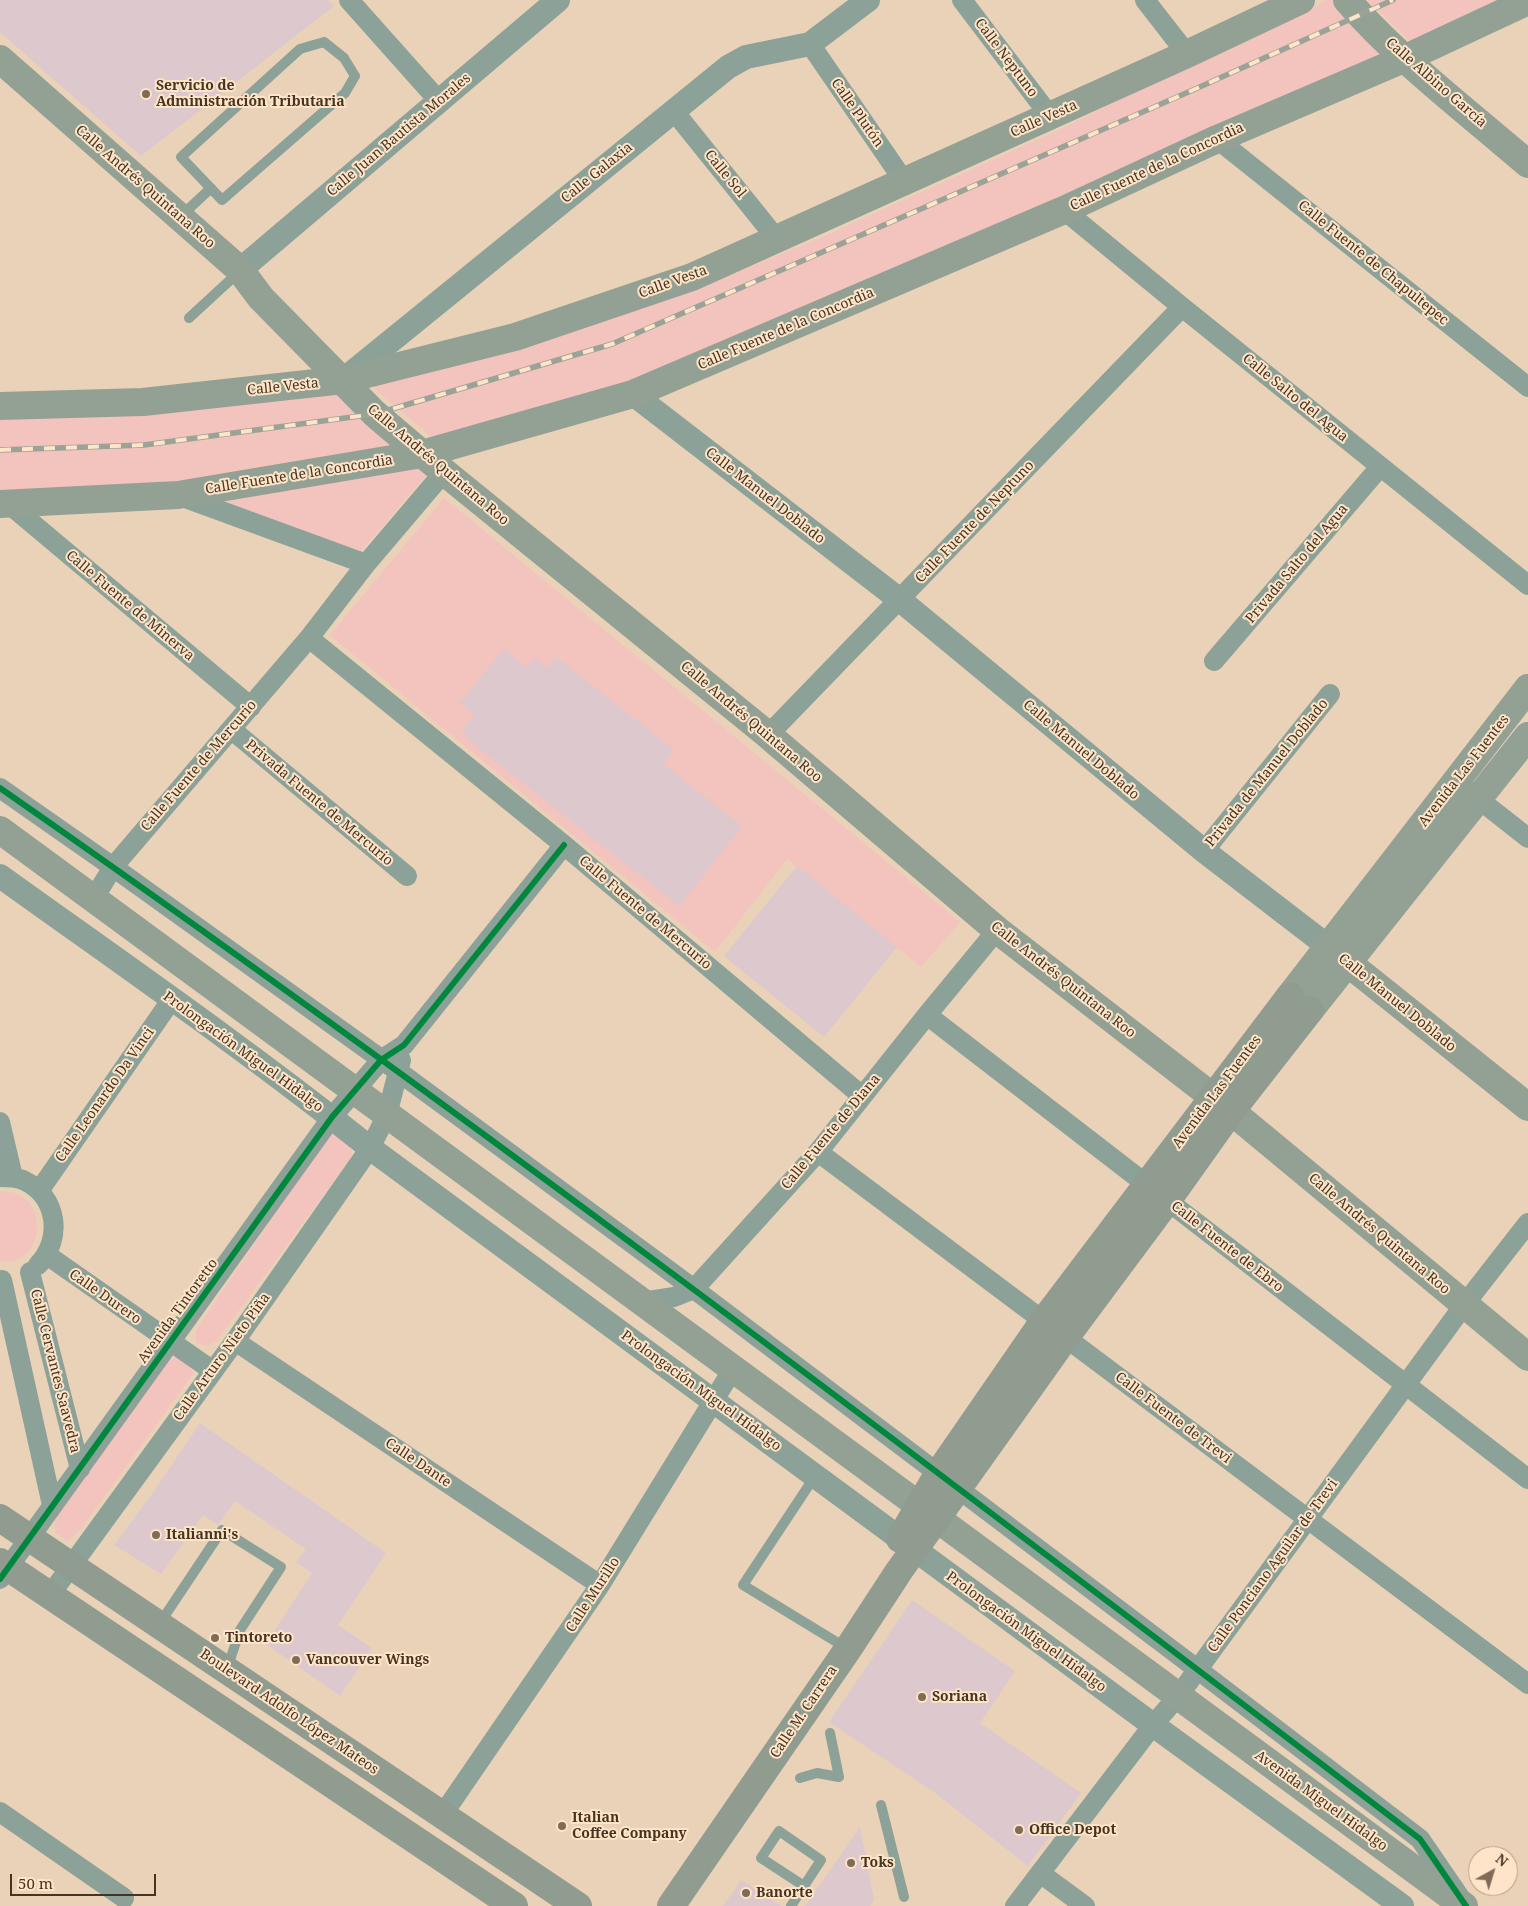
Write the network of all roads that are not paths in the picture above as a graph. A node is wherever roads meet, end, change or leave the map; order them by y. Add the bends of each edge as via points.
1 (348, 0) edge
2 (868, 0) edge
3 (962, 0) edge
4 (1144, 0) edge
5 (1301, 0) edge
6 (1347, 0) edge
7 (554, 1) edge
8 (1528, 1) edge
9 (810, 44) junction
10 (1187, 54) junction
11 (1406, 58) junction
12 (0, 59) edge
13 (439, 101) junction
14 (673, 110) junction
15 (1050, 116) junction
16 (1218, 139) junction
17 (1528, 164) edge
18 (904, 181) junction
19 (212, 188) junction
20 (1064, 210) junction
21 (180, 217) junction
22 (776, 238) junction
23 (240, 270) junction
24 (1182, 307) junction
25 (189, 318) dead end
26 (343, 380) junction
27 (1528, 387) edge
28 (633, 394) junction
29 (0, 406) edge
30 (422, 454) junction
31 (1380, 466) junction
32 (444, 472) junction
33 (178, 495) junction
34 (4, 504) edge
35 (366, 564) junction
36 (1528, 585) edge
37 (900, 600) junction
38 (309, 638) junction
39 (1214, 662) dead end
40 (1528, 688) edge
41 (1330, 694) dead end
42 (251, 707) junction
43 (231, 729) junction
44 (768, 735) junction
45 (1528, 736) edge
46 (1456, 781) junction
47 (0, 788) edge
48 (1478, 798) junction
49 (0, 830) edge
50 (1528, 838) edge
51 (564, 845) junction
52 (1204, 851) junction
53 (113, 867) junction
54 (0, 876) edge
55 (407, 876) dead end
56 (94, 898) junction
57 (997, 930) junction
58 (1338, 955) junction
59 (172, 999) junction
60 (927, 1015) junction
61 (404, 1045) junction
62 (381, 1060) junction
63 (399, 1072) junction
64 (356, 1090) junction
65 (862, 1096) junction
66 (1222, 1104) junction
67 (1528, 1107) edge
68 (387, 1115) junction
69 (332, 1117) junction
70 (0, 1122) edge
71 (370, 1148) junction
72 (818, 1152) junction
73 (7, 1177) edge
74 (39, 1191) junction
75 (1157, 1192) junction
76 (1528, 1223) edge
77 (47, 1255) junction
78 (30, 1272) junction
79 (1, 1280) edge
80 (694, 1289) junction
81 (642, 1302) junction
82 (1464, 1305) junction
83 (1043, 1322) junction
84 (1065, 1338) junction
85 (235, 1341) junction
86 (171, 1343) junction
87 (1528, 1357) edge
88 (733, 1369) junction
89 (213, 1371) junction
90 (1406, 1386) junction
91 (713, 1400) junction
92 (80, 1469) junction
93 (815, 1475) junction
94 (1528, 1479) edge
95 (948, 1481) junction
96 (52, 1505) junction
97 (928, 1512) junction
98 (0, 1518) edge
99 (1308, 1518) junction
100 (29, 1538) junction
101 (907, 1544) junction
102 (70, 1565) junction
103 (3, 1569) edge
104 (600, 1585) junction
105 (50, 1595) junction
106 (159, 1624) junction
107 (848, 1649) junction
108 (1197, 1669) junction
109 (227, 1670) junction
110 (1528, 1684) edge
111 (1179, 1695) junction
112 (1153, 1725) junction
113 (830, 1733) dead end
114 (800, 1778) dead end
115 (881, 1805) dead end
116 (0, 1812) edge
117 (443, 1814) junction
118 (1040, 1873) junction
119 (804, 1886) junction
120 (124, 1898) dead end
121 (904, 1898) dead end
122 (514, 1906) edge
123 (578, 1906) edge
124 (671, 1906) edge
125 (791, 1906) edge
126 (1015, 1906) edge
127 (1085, 1906) edge
128 (1402, 1906) edge
129 (1465, 1906) edge

1 - 13 street
2 - 9 street, Calle Galaxia
3 - 15 street, Calle Neptuno
4 - 10 street
5 - 10 main road, Calle Vesta
6 - 11 main road, Calle Albino García
7 - 13 street, Calle Juan Bautista Morales
8 - 11 main road, Calle Fuente de la Concordia
9 - 14 street, Calle Galaxia via 746,57
9 - 18 street, Calle Plutón
10 - 15 main road, Calle Vesta
11 - 16 main road, Calle Fuente de la Concordia
11 - 17 main road, Calle Albino García
12 - 21 main road, Calle Andrés Quintana Roo
13 - 23 street, Calle Juan Bautista Morales
14 - 22 street, Calle Sol
14 - 26 street, Calle Galaxia
15 - 18 main road, Calle Vesta
16 - 20 main road, Calle Fuente de la Concordia
16 - 27 street, Calle Fuente de Chapultepec
18 - 22 main road, Calle Vesta
19 - 19 lane via 181,157 300,49 324,42 344,58 354,76 345,93 222,200
19 - 21 lane
20 - 24 street, Calle Salto del Agua
20 - 28 main road, Calle Fuente de la Concordia
21 - 23 main road, Calle Andrés Quintana Roo
22 - 26 main road, Calle Vesta via 692,277 515,337
23 - 25 lane
23 - 26 main road, Calle Andrés Quintana Roo via 261,298
24 - 31 street, Calle Salto del Agua
24 - 37 street, Calle Fuente de Neptuno
26 - 29 main road, Calle Vesta via 143,402
26 - 30 main road, Calle Andrés Quintana Roo via 375,414
28 - 30 main road, Calle Fuente de la Concordia
28 - 37 street, Calle Manuel Doblado
30 - 32 main road, Calle Andrés Quintana Roo
30 - 33 main road, Calle Fuente de la Concordia
31 - 36 street, Calle Salto del Agua
31 - 39 street, Privada Salto del Agua
32 - 35 street, Calle Fuente de Mercurio
32 - 44 main road, Calle Andrés Quintana Roo
33 - 34 main road, Calle Fuente de la Concordia
33 - 35 street
34 - 42 street, Calle Fuente de Minerva
35 - 38 street, Calle Fuente de Mercurio
37 - 44 street, Calle Fuente de Neptuno
37 - 52 street, Calle Manuel Doblado
38 - 42 street, Calle Fuente de Mercurio
38 - 51 street, Calle Fuente de Mercurio
40 - 46 main road, Avenida Las Fuentes
41 - 52 street, Privada de Manuel Doblado
42 - 43 street, Calle Fuente de Mercurio
43 - 53 street, Calle Fuente de Mercurio
43 - 55 street, Privada Fuente de Mercurio
44 - 57 main road, Calle Andrés Quintana Roo
45 - 48 main road, Avenida Las Fuentes
46 - 48 street
46 - 58 main road, Avenida Las Fuentes
47 - 53 street
48 - 50 street
48 - 58 main road, Avenida Las Fuentes
49 - 56 main road
51 - 61 street
51 - 65 street, Calle Fuente de Mercurio
52 - 58 street, Calle Manuel Doblado
53 - 56 street, Calle Fuente de Mercurio
53 - 62 street
54 - 59 street, Prolongación Miguel Hidalgo
56 - 64 main road
57 - 60 street, Calle Fuente de Diana
57 - 66 main road, Calle Andrés Quintana Roo
58 - 66 main road, Avenida Las Fuentes
58 - 67 main road, Calle Manuel Doblado
59 - 69 street, Prolongación Miguel Hidalgo
59 - 74 street, Calle Leonardo Da Vinci
60 - 65 street, Calle Fuente de Diana
60 - 75 street, Calle Fuente de Ebro
61 - 62 street, Avenida Tintoretto
61 - 63 street
62 - 63 street
62 - 64 street, Avenida Tintoretto
63 - 68 street
63 - 80 street
64 - 68 main road
64 - 69 street, Avenida Tintoretto
65 - 72 street, Calle Fuente de Diana
66 - 75 main road, Avenida Las Fuentes
66 - 82 main road, Calle Andrés Quintana Roo
68 - 71 street, Calle Arturo Nieto Piña
68 - 81 main road
69 - 71 street, Prolongación Miguel Hidalgo
69 - 86 street, Avenida Tintoretto
70 - 73 street
71 - 85 street, Calle Arturo Nieto Piña
71 - 91 street, Prolongación Miguel Hidalgo
72 - 80 street, Calle Fuente de Diana
72 - 83 street, Calle Fuente de Trevi
73 - 74 street via 24,1181
74 - 77 street via 51,1210 55,1228
75 - 83 main road, Avenida Las Fuentes
75 - 84 main road, Avenida Las Fuentes
75 - 90 street, Calle Fuente de Ebro
76 - 82 street, Calle Ponciano Aguilar de Trevi
77 - 78 street
77 - 86 street, Calle Durero
78 - 79 street
78 - 92 street, Calle Cervantes Saavedra
79 - 96 street
80 - 81 street, Calle Fuente de Diana via 674,1297
80 - 95 street
81 - 88 main road
82 - 87 main road, Calle Andrés Quintana Roo
82 - 90 street, Calle Ponciano Aguilar de Trevi
83 - 84 street, Calle Fuente de Trevi
83 - 95 main road, Avenida Las Fuentes
84 - 95 main road, Avenida Las Fuentes
84 - 99 street, Calle Fuente de Trevi
85 - 89 street, Calle Arturo Nieto Piña
85 - 104 street, Calle Dante
86 - 89 street, Calle Durero
86 - 92 street, Avenida Tintoretto
88 - 91 street, Calle Murillo
88 - 97 main road
89 - 102 street, Calle Arturo Nieto Piña
90 - 94 street, Calle Fuente de Ebro
90 - 99 street, Calle Ponciano Aguilar de Trevi
91 - 93 street, Prolongación Miguel Hidalgo
91 - 104 street, Calle Murillo
92 - 96 street, Avenida Tintoretto
93 - 101 street, Prolongación Miguel Hidalgo
93 - 107 lane via 743,1585
95 - 97 main road, Avenida Las Fuentes
95 - 108 street
96 - 100 street, Avenida Tintoretto
97 - 101 main road, Calle M. Carrera
97 - 111 main road
98 - 100 main road, Boulevard Adolfo López Mateos
99 - 108 street, Calle Ponciano Aguilar de Trevi
99 - 110 street, Calle Fuente de Trevi
100 - 102 main road, Boulevard Adolfo López Mateos
100 - 103 street, Avenida Tintoretto
101 - 107 main road, Calle M. Carrera
101 - 112 street, Prolongación Miguel Hidalgo
102 - 105 street, Calle Arturo Nieto Piña
102 - 106 main road, Boulevard Adolfo López Mateos
103 - 105 main road
104 - 117 street, Calle Murillo
105 - 122 main road
106 - 109 main road, Boulevard Adolfo López Mateos
106 - 109 lane via 222,1530 281,1567 240,1630
107 - 124 main road, Calle M. Carrera
108 - 111 street, Calle Ponciano Aguilar de Trevi
108 - 129 street via 1420,1839
109 - 117 main road, Boulevard Adolfo López Mateos
111 - 112 street, Calle Ponciano Aguilar de Trevi
111 - 129 main road, Avenida Miguel Hidalgo
112 - 118 street, Calle Ponciano Aguilar de Trevi
112 - 128 street, Prolongación Miguel Hidalgo
113 - 114 lane via 839,1776 817,1773
115 - 121 lane
116 - 120 street
117 - 123 main road, Boulevard Adolfo López Mateos
118 - 126 street, Calle Ponciano Aguilar de Trevi
118 - 127 street
119 - 119 lane via 821,1860 778,1831 761,1858
119 - 125 lane

